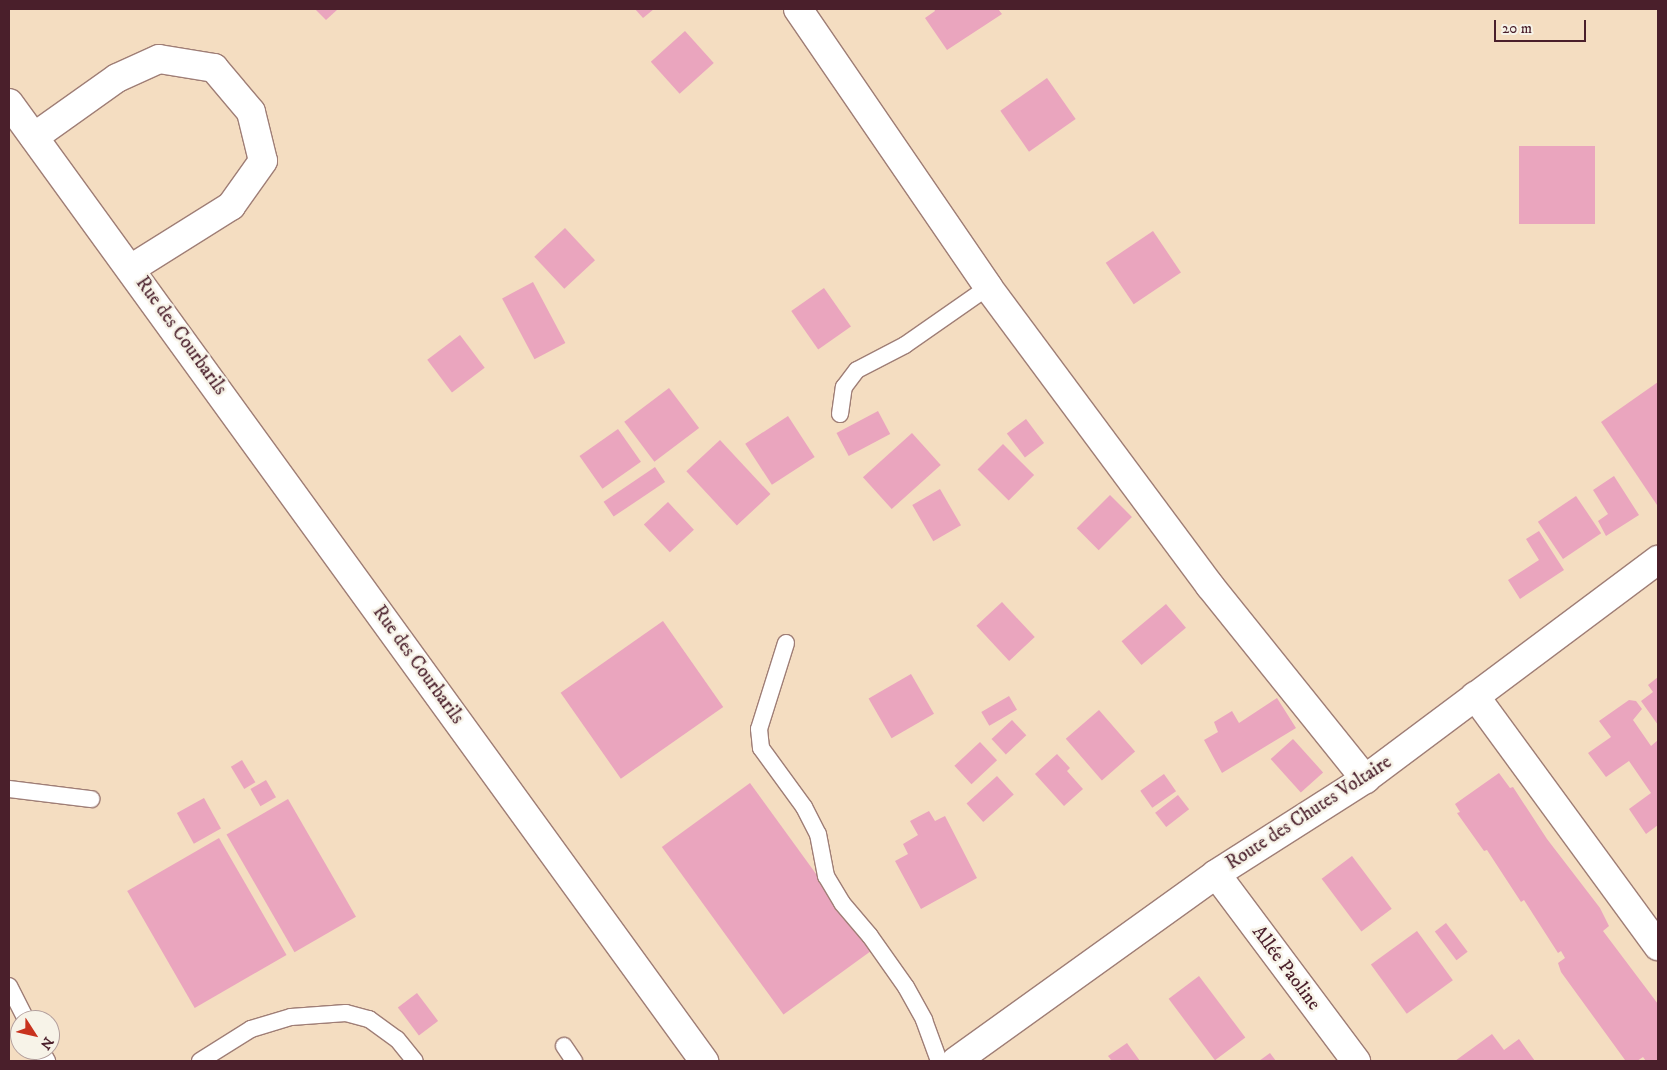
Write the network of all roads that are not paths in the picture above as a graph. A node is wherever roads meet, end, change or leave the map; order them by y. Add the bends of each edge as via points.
1 (798, 9) edge
2 (9, 102) edge
3 (34, 137) junction
4 (132, 268) junction
5 (988, 287) junction
6 (840, 414) dead end
7 (1658, 560) edge
8 (786, 643) dead end
9 (1475, 696) junction
10 (1365, 779) junction
11 (9, 789) edge
12 (91, 799) dead end
13 (1216, 874) junction
14 (1658, 946) edge
15 (9, 986) edge
16 (21, 1010) edge
17 (564, 1046) dead end
18 (200, 1061) edge
19 (415, 1061) edge
20 (574, 1061) edge
21 (704, 1061) edge
22 (939, 1061) edge
23 (956, 1061) edge
24 (1356, 1061) edge

1 - 5 street
2 - 3 street, Rue des Courbarils
3 - 4 street, Rue des Courbarils
3 - 4 street, Rue des Courbarils via 117,78 159,59 214,68 251,112 263,161 231,206
4 - 21 street, Rue des Courbarils
5 - 6 lane via 905,345 858,370 844,388
5 - 10 street via 1210,586
7 - 9 street, Route des Chutes Voltaire
8 - 22 lane via 759,729 761,748 804,807 818,834 826,876 842,904 870,936 906,988 924,1020
9 - 10 street, Route des Chutes Voltaire
9 - 14 street
10 - 13 street, Route des Chutes Voltaire
11 - 12 lane
13 - 23 street, Route des Chutes Voltaire
13 - 24 street, Allée Paoline
15 - 16 lane
17 - 20 lane
18 - 19 lane via 251,1029 292,1017 346,1012 369,1019 397,1039

